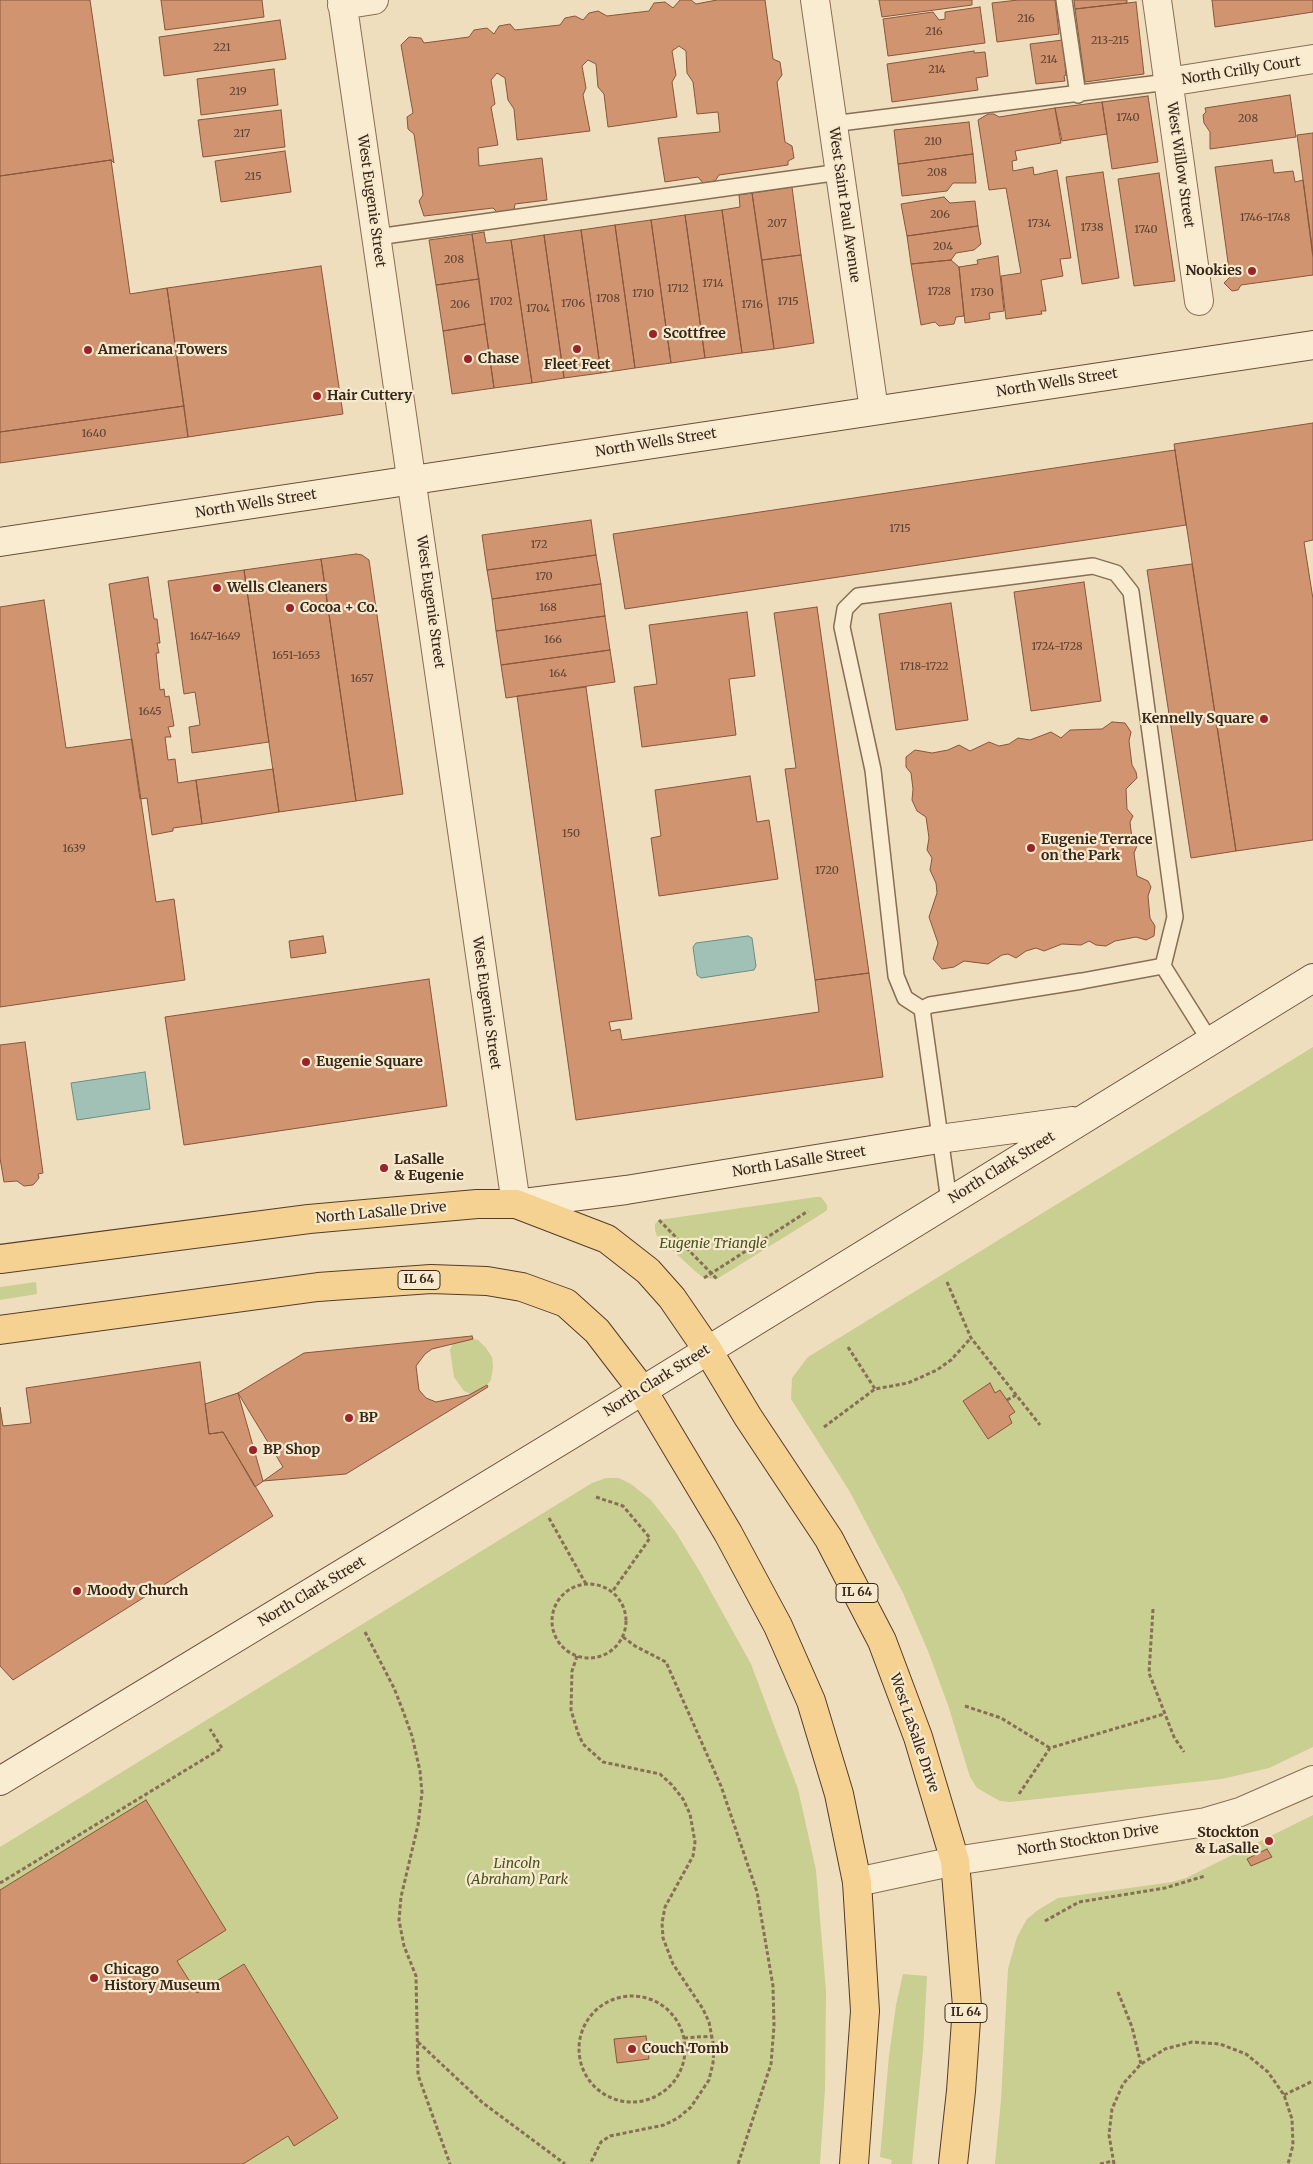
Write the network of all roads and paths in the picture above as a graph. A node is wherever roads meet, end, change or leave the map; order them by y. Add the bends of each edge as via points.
1 (374, 0) edge
2 (815, 0) edge
3 (1064, 0) edge
4 (1157, 0) edge
5 (342, 2) edge
6 (1313, 59) edge
7 (1168, 82) junction
8 (1078, 95) junction
9 (832, 124) junction
10 (840, 172) junction
11 (376, 237) junction
12 (1199, 301) dead end
13 (1313, 345) edge
14 (874, 410) junction
15 (412, 480) junction
16 (0, 542) edge
17 (1163, 966) junction
18 (1313, 978) edge
19 (922, 1009) junction
20 (1210, 1041) junction
21 (1082, 1120) junction
22 (939, 1139) junction
23 (949, 1201) junction
24 (516, 1204) junction
25 (808, 1211) dead end
26 (659, 1220) dead end
27 (0, 1259) edge
28 (711, 1273) junction
29 (704, 1278) dead end
30 (717, 1279) dead end
31 (946, 1282) dead end
32 (0, 1330) edge
33 (971, 1338) junction
34 (848, 1347) dead end
35 (707, 1349) junction
36 (875, 1389) junction
37 (642, 1390) junction
38 (1016, 1395) junction
39 (1007, 1400) dead end
40 (1040, 1425) dead end
41 (824, 1427) dead end
42 (596, 1497) dead end
43 (549, 1518) dead end
44 (586, 1584) junction
45 (612, 1592) junction
46 (1153, 1609) dead end
47 (364, 1632) dead end
48 (623, 1637) junction
49 (577, 1656) junction
50 (965, 1706) dead end
51 (1164, 1714) junction
52 (210, 1729) dead end
53 (1050, 1748) junction
54 (1184, 1752) dead end
55 (1313, 1780) edge
56 (0, 1781) edge
57 (1019, 1794) dead end
58 (955, 1861) junction
59 (1205, 1876) dead end
60 (0, 1882) edge
61 (857, 1882) junction
62 (1046, 1921) dead end
63 (1118, 1992) dead end
64 (713, 2036) junction
65 (684, 2038) junction
66 (418, 2042) junction
67 (714, 2048) junction
68 (686, 2050) junction
69 (1141, 2064) junction
70 (1313, 2082) edge
71 (1284, 2095) junction
72 (1113, 2163) edge
73 (450, 2164) edge
74 (565, 2164) edge
75 (590, 2164) edge
76 (738, 2164) edge
77 (854, 2164) edge
78 (953, 2164) edge
79 (1100, 2164) edge
80 (1288, 2164) edge

1 - 5 street
2 - 9 street, West Saint Paul Avenue
3 - 8 lane
4 - 7 street, West Willow Street
5 - 11 street, West Eugenie Street
6 - 7 street, North Crilly Court
7 - 8 lane
7 - 12 street, West Willow Street
8 - 9 lane
9 - 10 street, West Saint Paul Avenue
10 - 11 lane
10 - 14 street, West Saint Paul Avenue
11 - 15 street, West Eugenie Street
13 - 14 street, North Wells Street
14 - 15 street, North Wells Street
15 - 16 street, North Wells Street
15 - 24 street, West Eugenie Street
17 - 19 lane via 930,1005
17 - 19 lane via 1175,917 1131,592 1116,573 1093,566 858,596 845,609 842,627 873,770 896,976 904,998
17 - 20 lane
18 - 20 street, North Clark Street
19 - 22 lane
20 - 21 street, North Clark Street
21 - 22 street, North LaSalle Street
21 - 23 street, North Clark Street
22 - 23 lane
22 - 24 street, North LaSalle Street via 626,1190
23 - 35 street, North Clark Street
24 - 27 main road, North LaSalle Drive / IL 64 via 477,1204 309,1219
24 - 35 main road, North LaSalle Drive / IL 64 via 607,1239 660,1284
25 - 28 path
26 - 28 path
28 - 29 path
28 - 30 path
31 - 33 path
32 - 37 main road, IL 64 via 318,1287 431,1279 487,1281 522,1287 566,1303 598,1332
33 - 36 path via 937,1370 908,1383
33 - 38 path
34 - 36 path
35 - 37 street, North Clark Street
35 - 58 main road, West LaSalle Drive / IL 64 via 829,1539 882,1641 918,1737
36 - 41 path
37 - 56 street, North Clark Street
37 - 61 main road, IL 64 via 728,1533 778,1626 804,1684 840,1794
38 - 39 path
38 - 40 path
42 - 45 path via 623,1506 650,1538
43 - 44 path
44 - 45 path via 602,1586
44 - 49 path via 566,1591 553,1612 555,1636 562,1646
45 - 48 path via 626,1612
46 - 51 path via 1149,1673
47 - 66 path via 400,1704 420,1771 422,1794 418,1825 398,1920 416,1976
48 - 49 path via 607,1654
48 - 76 path via 666,1662 721,1786 757,1892 773,1986 774,2026 771,2064
49 - 64 path via 572,1671 571,1710 583,1744 603,1762 660,1774 683,1799 690,1814 695,1842 693,1856 665,1907 663,1938 673,1964 703,2009
50 - 53 path via 1001,1718
51 - 53 path
51 - 54 path
52 - 60 path via 222,1748
53 - 57 path
55 - 58 street, North Stockton Drive via 1240,1812 1206,1822
58 - 61 street, North Stockton Drive
58 - 78 main road, West LaSalle Drive / IL 64 via 967,2006
59 - 62 path via 1165,1888 1079,1902
61 - 77 main road, IL 64 via 865,2011
63 - 69 path via 1132,2027
64 - 65 path
64 - 67 path
65 - 68 path
65 - 68 path via 669,2010 640,1996 624,1997 608,2001 586,2024 580,2039 580,2055 592,2084 619,2101 635,2102 651,2099 676,2080
66 - 73 path via 421,2084
66 - 74 path via 483,2103
67 - 68 path
67 - 75 path via 708,2080 691,2107 664,2125 610,2136 601,2142
69 - 71 path via 1165,2049 1192,2042 1220,2044 1246,2054 1268,2072
69 - 72 path via 1123,2084 1112,2108 1109,2135
70 - 71 path
71 - 80 path via 1292,2120 1293,2145
72 - 79 path

